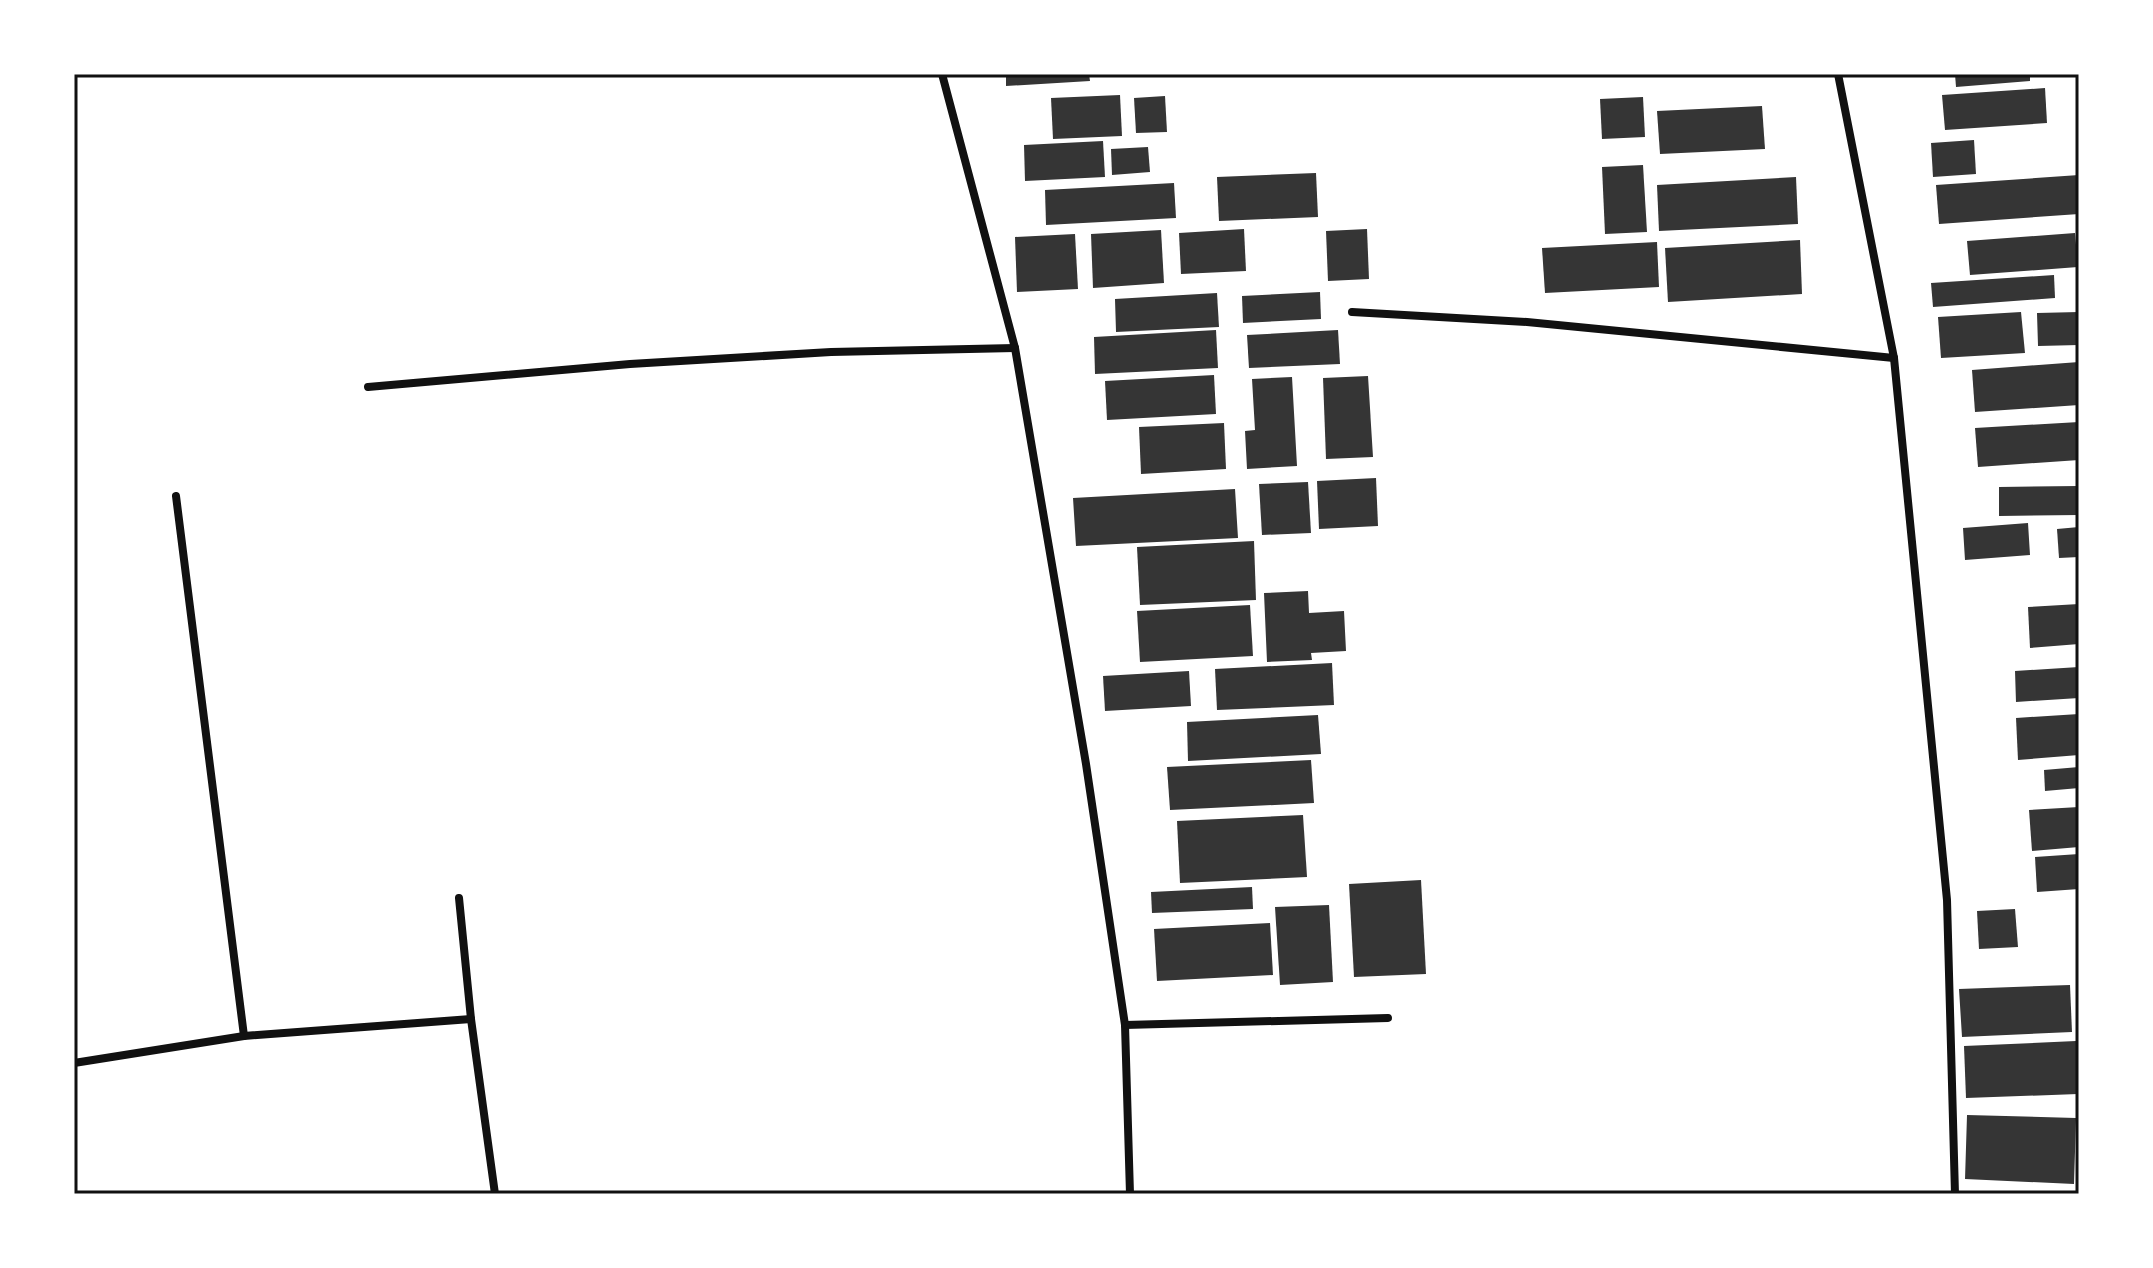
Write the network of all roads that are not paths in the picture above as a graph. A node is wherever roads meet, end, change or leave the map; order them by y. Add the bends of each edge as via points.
1 (942, 74) edge
2 (1838, 74) edge
3 (1352, 312) dead end
4 (1015, 348) junction
5 (1894, 358) junction
6 (368, 387) dead end
7 (176, 496) dead end
8 (459, 898) dead end
9 (1388, 1018) dead end
10 (471, 1019) junction
11 (1125, 1025) junction
12 (244, 1036) junction
13 (74, 1063) edge
14 (495, 1194) edge
15 (1130, 1194) edge
16 (1955, 1194) edge

1 - 4 street
2 - 5 street
3 - 5 street via 1527,322
4 - 6 street via 645,363
4 - 11 street
5 - 16 street via 1947,900
7 - 12 street
8 - 10 street
9 - 11 street
10 - 12 street
10 - 14 street
11 - 15 street
12 - 13 street

